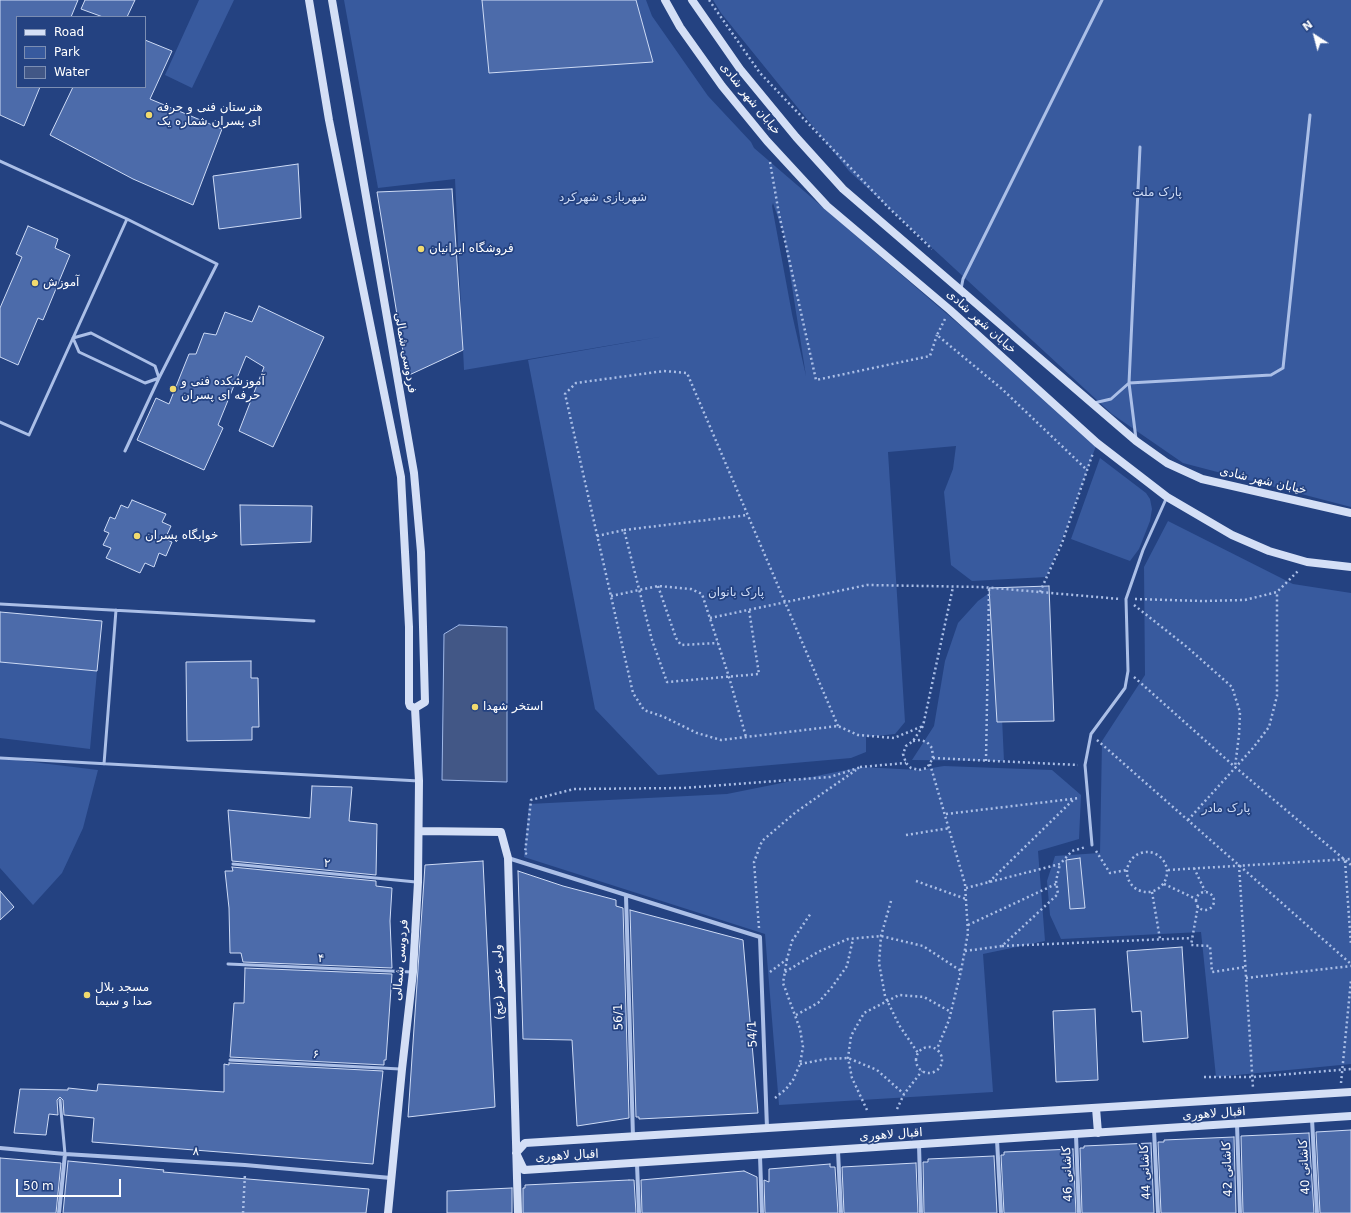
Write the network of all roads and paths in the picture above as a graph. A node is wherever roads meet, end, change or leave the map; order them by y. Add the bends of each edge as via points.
1 (309, 0) edge
2 (332, 0) edge
3 (665, 0) edge
4 (692, 0) edge
5 (709, 0) edge
6 (1102, 0) edge
7 (1310, 115) dead end
8 (767, 141) junction
9 (1140, 147) dead end
10 (0, 161) edge
11 (128, 219) junction
12 (934, 251) dead end
13 (960, 290) junction
14 (950, 310) junction
15 (937, 335) junction
16 (73, 338) junction
17 (159, 378) junction
18 (1129, 383) junction
19 (1091, 404) junction
20 (0, 422) edge
21 (1136, 441) junction
22 (1097, 443) junction
23 (125, 451) dead end
24 (1087, 470) junction
25 (1167, 497) junction
26 (1351, 513) edge
27 (748, 515) junction
28 (624, 530) junction
29 (597, 536) junction
30 (1338, 566) junction
31 (1351, 567) edge
32 (1351, 570) edge
33 (658, 586) junction
34 (989, 588) dead end
35 (639, 590) junction
36 (1040, 592) dead end
37 (1277, 592) dead end
38 (611, 596) junction
39 (1126, 599) junction
40 (785, 602) junction
41 (0, 604) edge
42 (116, 610) junction
43 (749, 610) junction
44 (710, 618) junction
45 (314, 620) dead end
46 (718, 644) junction
47 (1128, 671) junction
48 (729, 677) junction
49 (415, 708) junction
50 (838, 726) junction
51 (924, 726) junction
52 (1091, 734) junction
53 (746, 737) junction
54 (913, 741) junction
55 (0, 758) edge
56 (933, 758) junction
57 (986, 760) junction
58 (906, 763) junction
59 (104, 764) junction
60 (930, 764) junction
61 (1085, 765) junction
62 (861, 767) junction
63 (1235, 767) junction
64 (419, 781) junction
65 (1088, 797) junction
66 (1075, 799) junction
67 (946, 814) junction
68 (1188, 820) junction
69 (950, 828) junction
70 (419, 831) junction
71 (906, 835) dead end
72 (1092, 845) junction
73 (532, 856) dead end
74 (508, 858) junction
75 (1351, 859) edge
76 (1345, 860) junction
77 (233, 864) dead end
78 (1060, 864) junction
79 (1238, 865) junction
80 (1351, 866) edge
81 (1194, 868) junction
82 (1127, 870) junction
83 (1168, 870) junction
84 (916, 881) dead end
85 (418, 882) junction
86 (988, 882) junction
87 (1056, 884) junction
88 (1164, 884) junction
89 (966, 888) junction
90 (1152, 892) junction
91 (1205, 892) junction
92 (626, 896) junction
93 (966, 899) junction
94 (1196, 899) junction
95 (891, 902) dead end
96 (1198, 906) junction
97 (812, 913) dead end
98 (968, 925) junction
99 (752, 926) dead end
100 (759, 929) junction
101 (764, 930) dead end
102 (881, 936) junction
103 (760, 937) junction
104 (1192, 938) junction
105 (852, 939) junction
106 (1160, 939) junction
107 (1351, 945) edge
108 (1002, 946) junction
109 (965, 951) junction
110 (787, 960) junction
111 (228, 964) dead end
112 (1351, 965) edge
113 (768, 967) dead end
114 (1246, 967) junction
115 (961, 971) junction
116 (413, 972) junction
117 (785, 972) junction
118 (1246, 978) junction
119 (1351, 980) edge
120 (887, 1000) junction
121 (951, 1012) junction
122 (796, 1015) junction
123 (937, 1049) junction
124 (918, 1053) junction
125 (848, 1058) junction
126 (230, 1060) dead end
127 (800, 1064) junction
128 (402, 1069) junction
129 (1351, 1069) edge
130 (1342, 1070) junction
131 (922, 1071) junction
132 (1253, 1076) junction
133 (1204, 1077) dead end
134 (772, 1092) dead end
135 (1351, 1092) edge
136 (1341, 1093) junction
137 (904, 1094) junction
138 (1254, 1098) junction
139 (60, 1100) dead end
140 (1096, 1108) junction
141 (867, 1110) dead end
142 (1351, 1116) edge
143 (1312, 1119) junction
144 (890, 1121) junction
145 (1236, 1124) junction
146 (768, 1129) junction
147 (1154, 1130) junction
148 (1098, 1133) junction
149 (1076, 1135) junction
150 (633, 1138) junction
151 (997, 1140) junction
152 (919, 1145) junction
153 (0, 1148) edge
154 (838, 1151) junction
155 (516, 1153) junction
156 (65, 1154) junction
157 (760, 1156) junction
158 (637, 1164) junction
159 (245, 1165) junction
160 (391, 1178) junction
161 (59, 1213) edge
162 (243, 1213) edge
163 (388, 1213) edge
164 (518, 1213) edge
165 (639, 1213) edge
166 (762, 1213) edge
167 (841, 1213) edge
168 (921, 1213) edge
169 (1001, 1213) edge
170 (1079, 1213) edge
171 (1158, 1213) edge
172 (1240, 1213) edge
173 (1318, 1213) edge

1 - 49 main road, فردوسی شمالی via 329,120 401,477 409,627 409,703
2 - 49 main road, فردوسی شمالی via 414,473 421,552 425,702
3 - 8 main road, خیابان شهر شادی via 680,27 722,86
4 - 13 main road, خیابان شهر شادی via 740,69 843,189
5 - 12 path via 760,73 888,208
6 - 13 lane via 963,279
7 - 18 lane via 1283,368 1271,375
8 - 14 main road, خیابان شهر شادی via 827,206
8 - 15 path via 779,214 816,380 930,356
9 - 18 lane
10 - 11 lane
11 - 16 lane
11 - 17 lane via 217,264
13 - 19 main road, خیابان شهر شادی
14 - 15 path
14 - 22 main road, خیابان شهر شادی
15 - 24 path via 1002,389
16 - 17 lane via 79,352 145,383
16 - 17 lane via 91,333 155,366
16 - 20 lane via 29,435
17 - 23 lane
18 - 19 lane via 1111,399
18 - 21 lane
19 - 21 main road, خیابان شهر شادی
21 - 26 main road, خیابان شهر شادی via 1167,463 1202,479
22 - 24 path
22 - 25 main road, خیابان شهر شادی
24 - 36 path via 1062,543
25 - 30 main road, خیابان شهر شادی via 1232,535 1269,551 1307,562
25 - 39 lane via 1143,550
27 - 28 path
27 - 29 path via 687,373 664,371 598,380 576,384 565,394
27 - 40 path
28 - 29 path
28 - 35 path
29 - 38 path
30 - 31 main road, خیابان شهر شادی
30 - 32 main road
33 - 35 path
33 - 44 path via 691,589 702,594
33 - 46 path via 676,638 681,645
34 - 57 path
35 - 38 path
35 - 48 path via 652,640 667,682
37 - 63 path via 1277,696 1269,727
38 - 53 path via 634,693 644,710 697,733 721,740
39 - 47 lane
39 - 63 path via 1187,647 1232,687 1240,712
40 - 43 path
40 - 50 path
40 - 51 path via 867,586 954,587
41 - 42 lane
42 - 45 lane
42 - 59 lane
43 - 44 path
43 - 48 path via 759,674
44 - 46 path
46 - 48 path
47 - 52 lane via 1125,688
47 - 63 path
48 - 53 path
49 - 64 main road, فردوسی شمالی
50 - 51 path via 858,735 894,738
50 - 53 path
51 - 54 path
52 - 61 lane
52 - 68 path
54 - 56 path via 927,742 932,748
54 - 58 path via 906,746 903,754
55 - 59 lane
56 - 57 path
56 - 60 path
57 - 61 path
58 - 60 path via 911,768 919,770
58 - 62 path
59 - 64 lane
60 - 67 path
61 - 65 lane
62 - 73 path via 830,777 683,788 574,789 531,800 525,853
62 - 100 path via 833,784 762,841 754,862
63 - 68 path
63 - 76 path
64 - 70 main road, فردوسی شمالی
65 - 66 path
65 - 72 lane
66 - 67 path
66 - 86 path
67 - 69 path
68 - 79 path
69 - 71 path
69 - 89 path
70 - 74 main road, ولی عصر (عج) via 501,832
70 - 85 main road, فردوسی شمالی
72 - 78 path via 1072,851
72 - 82 path via 1110,872
74 - 92 street
74 - 155 main road, ولی عصر (عج)
75 - 76 path
76 - 79 path
76 - 80 path
76 - 107 path
77 - 85 lane, ۲
78 - 86 path
78 - 87 path
79 - 81 path
79 - 112 path
79 - 114 path
81 - 83 path
81 - 91 path
82 - 83 path via 1126,866 1135,854 1149,850 1162,856
82 - 90 path via 1128,880 1138,891
83 - 88 path
84 - 93 path
85 - 116 main road, فردوسی شمالی
86 - 89 path
87 - 98 path
87 - 108 path via 1058,894
88 - 90 path
88 - 94 path
89 - 93 path
90 - 106 path
91 - 94 path via 1197,895
91 - 96 path via 1212,895 1214,903 1209,910 1201,910
92 - 103 street
92 - 150 street, 56/1
93 - 98 path
94 - 96 path
95 - 102 path
96 - 104 path
97 - 110 path via 792,941
98 - 109 path
99 - 100 path
100 - 101 path
100 - 103 path
102 - 105 path
102 - 115 path via 923,946
102 - 120 path via 880,963
103 - 146 street, 54/1
104 - 106 path
104 - 114 path via 1191,945 1210,946 1212,972
105 - 117 path via 818,952
105 - 122 path via 846,966 832,987 818,1003
106 - 108 path
108 - 109 path
109 - 115 path
110 - 113 path via 768,974
110 - 117 path
111 - 116 lane, ۴
112 - 118 path
114 - 118 path
115 - 121 path
116 - 128 main road, فردوسی شمالی
117 - 122 path via 783,983
118 - 132 path
119 - 130 path
120 - 121 path via 899,995 924,997
120 - 124 path
120 - 125 path via 864,1013 851,1036
121 - 123 path
122 - 127 path via 803,1047
123 - 124 path via 923,1048
123 - 131 path via 941,1054 940,1068 928,1074
124 - 131 path via 917,1066
125 - 127 path
125 - 137 path via 877,1070
125 - 141 path via 852,1078
126 - 128 lane, ۶
127 - 134 path via 793,1080 772,1100
128 - 160 main road, فردوسی شمالی
129 - 130 path
130 - 132 path
130 - 136 path
131 - 137 path
132 - 133 path
132 - 138 path
135 - 136 main road, اقبال لاهوری
136 - 138 main road, اقبال لاهوری
137 - 144 path
138 - 140 main road, اقبال لاهوری
139 - 156 lane
140 - 144 main road, اقبال لاهوری
140 - 148 main road
142 - 143 main road, اقبال لاهوری
143 - 145 main road, اقبال لاهوری
143 - 173 street, کاشانی 40
144 - 146 main road, اقبال لاهوری
145 - 147 main road, اقبال لاهوری
145 - 172 street, کاشانی 42
146 - 150 main road, اقبال لاهوری
147 - 148 main road, اقبال لاهوری
147 - 171 street, کاشانی 44
148 - 149 main road, اقبال لاهوری
149 - 151 main road, اقبال لاهوری
149 - 170 street, کاشانی 46
150 - 155 main road, اقبال لاهوری via 525,1143
151 - 152 main road, اقبال لاهوری
151 - 169 street
152 - 154 main road, اقبال لاهوری
152 - 168 street
153 - 156 street, ۸
154 - 157 main road, اقبال لاهوری
154 - 167 street
155 - 158 main road, اقبال لاهوری via 524,1170
155 - 164 main road, ولی عصر (عج)
156 - 159 street, ۸
156 - 161 street
157 - 158 main road, اقبال لاهوری
157 - 166 street
158 - 165 street
159 - 160 street, ۸
159 - 162 path
160 - 163 main road, فردوسی شمالی

